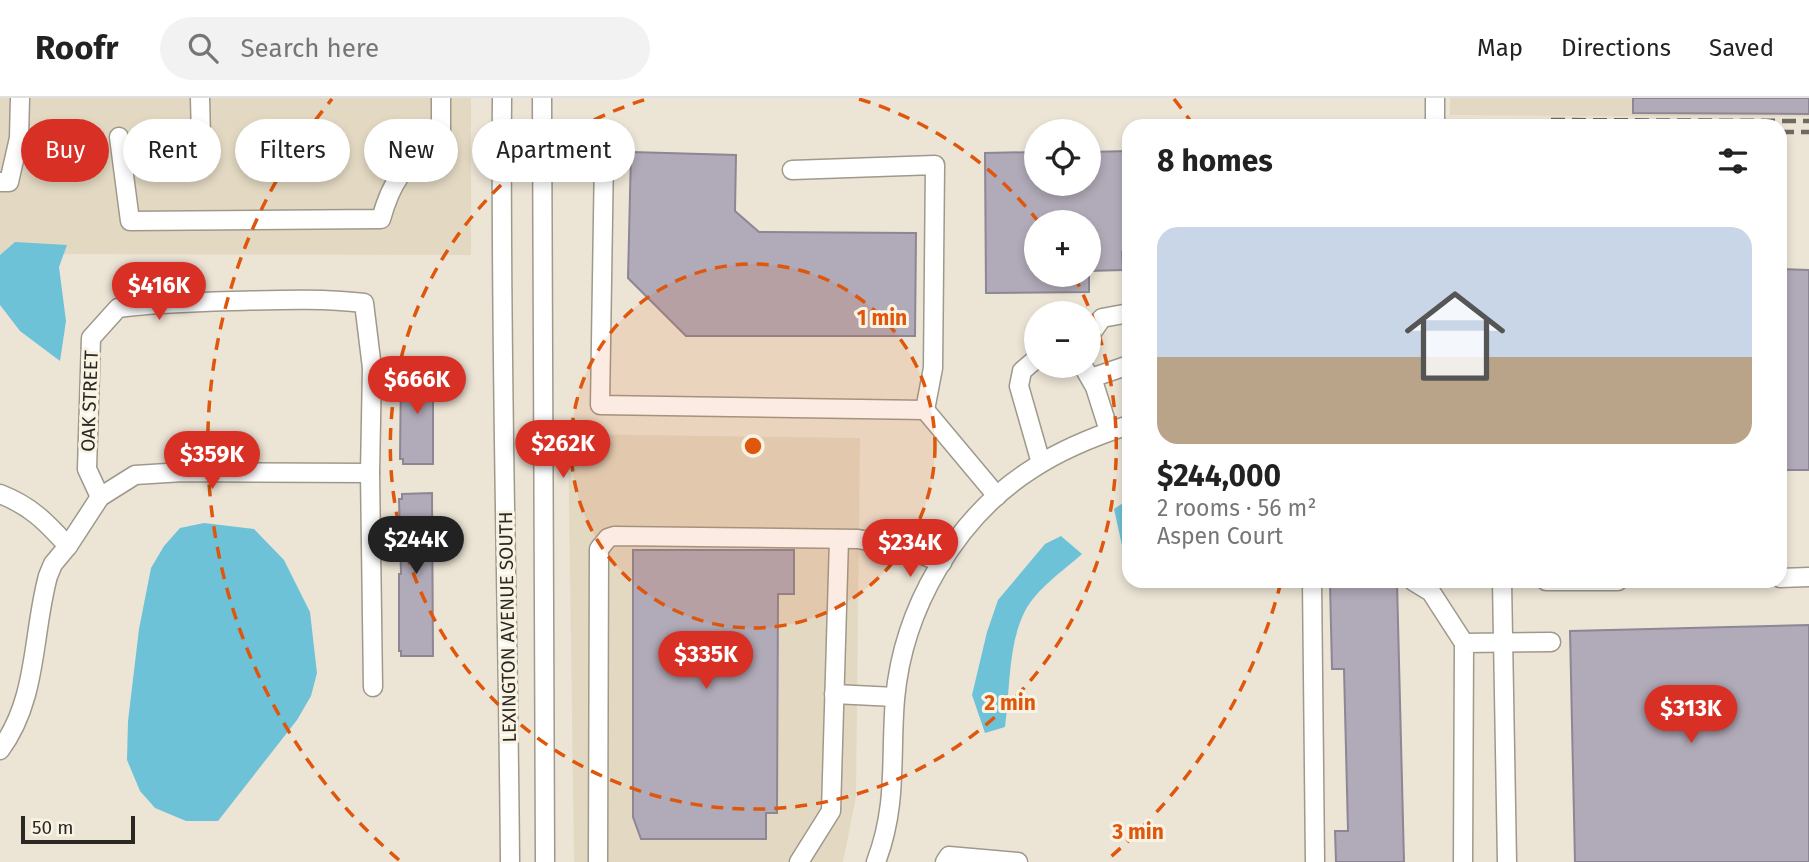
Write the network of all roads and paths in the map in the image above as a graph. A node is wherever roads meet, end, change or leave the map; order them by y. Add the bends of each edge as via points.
1 (20, 98) edge
2 (201, 98) edge
3 (441, 98) edge
4 (502, 98) edge
5 (542, 98) edge
6 (1435, 98) edge
7 (201, 119) edge
8 (1435, 119) edge
9 (119, 137) dead end
10 (792, 170) dead end
11 (0, 182) edge
12 (604, 182) edge
13 (1122, 314) edge
14 (1101, 318) edge
15 (1122, 366) edge
16 (1024, 369) edge
17 (1101, 370) edge
18 (1089, 378) edge
19 (925, 410) junction
20 (1122, 427) edge
21 (1109, 432) junction
22 (1041, 463) junction
23 (370, 472) junction
24 (0, 494) edge
25 (100, 496) junction
26 (997, 496) junction
27 (839, 539) junction
28 (68, 546) junction
29 (942, 563) junction
30 (1809, 577) edge
31 (1787, 578) edge
32 (1312, 588) edge
33 (1424, 588) edge
34 (1503, 588) edge
35 (1551, 642) dead end
36 (1464, 643) junction
37 (1504, 643) junction
38 (373, 687) dead end
39 (834, 695) junction
40 (895, 697) junction
41 (7, 724) edge
42 (0, 750) edge
43 (510, 862) edge
44 (545, 862) edge
45 (598, 862) edge
46 (799, 862) edge
47 (876, 862) edge
48 (944, 862) edge
49 (1009, 862) edge
50 (1018, 862) edge
51 (1315, 862) edge
52 (1463, 862) edge
53 (1507, 862) edge

1 - 11 street via 19,138 9,182
2 - 7 street
3 - 9 street via 440,137 402,170 381,219 130,221
4 - 43 street, LEXINGTON AVENUE SOUTH
5 - 44 street, LEXINGTON AVENUE SOUTH
6 - 8 street
10 - 19 street via 935,165 933,368
12 - 19 street via 600,405
13 - 14 street
15 - 17 street
16 - 22 street via 1018,386
18 - 21 street
19 - 26 street
20 - 21 street
21 - 22 street
22 - 26 street
23 - 25 street via 135,475
23 - 25 street, OAK STREET via 372,368 364,303 331,299 152,303 118,308 91,338 88,469
23 - 38 street
24 - 28 street via 41,517
25 - 28 street
26 - 29 street
27 - 29 street via 909,550
27 - 39 street
27 - 45 street via 614,536 599,549
28 - 41 street via 48,576 26,703
29 - 40 street via 914,619
30 - 31 street
32 - 51 street
33 - 36 street
34 - 37 street
35 - 37 street
36 - 37 street
36 - 52 street
37 - 53 street
39 - 40 street
39 - 46 street via 831,811
40 - 47 street via 892,802
41 - 42 street
48 - 49 street via 949,856
49 - 50 street

